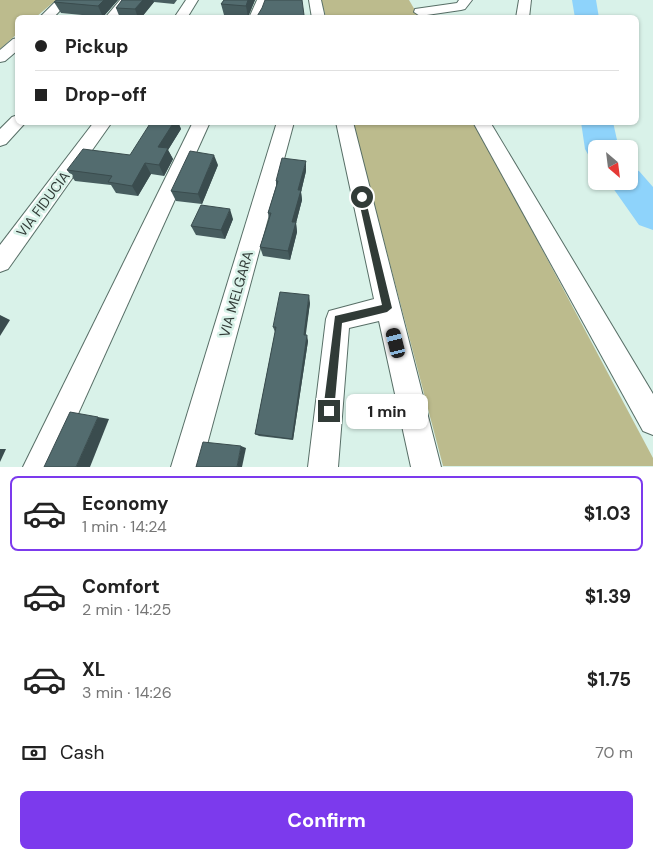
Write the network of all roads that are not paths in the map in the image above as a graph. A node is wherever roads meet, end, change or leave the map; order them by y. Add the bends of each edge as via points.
1 (64, 0) edge
2 (127, 0) edge
3 (192, 0) edge
4 (263, 0) edge
5 (315, 0) edge
6 (466, 0) edge
7 (525, 0) edge
8 (419, 10) edge
9 (48, 15) edge
10 (114, 15) edge
11 (182, 15) edge
12 (256, 15) edge
13 (318, 15) edge
14 (522, 15) edge
15 (15, 45) edge
16 (0, 58) edge
17 (15, 124) edge
18 (102, 125) edge
19 (201, 125) edge
20 (285, 125) edge
21 (345, 125) edge
22 (483, 125) edge
23 (0, 140) edge
24 (0, 262) edge
25 (387, 308) junction
26 (653, 421) edge
27 (38, 466) edge
28 (186, 466) edge
29 (323, 466) edge
30 (426, 466) edge

1 - 9 street
2 - 10 street
3 - 11 street
4 - 12 street
5 - 13 street
6 - 8 street via 460,6
7 - 14 street
15 - 16 street
17 - 23 street
18 - 24 street, VIA FIDUCIA
19 - 27 street
20 - 28 street, VIA MELGARA
21 - 25 street
22 - 26 street
25 - 29 street via 338,319
25 - 30 street

